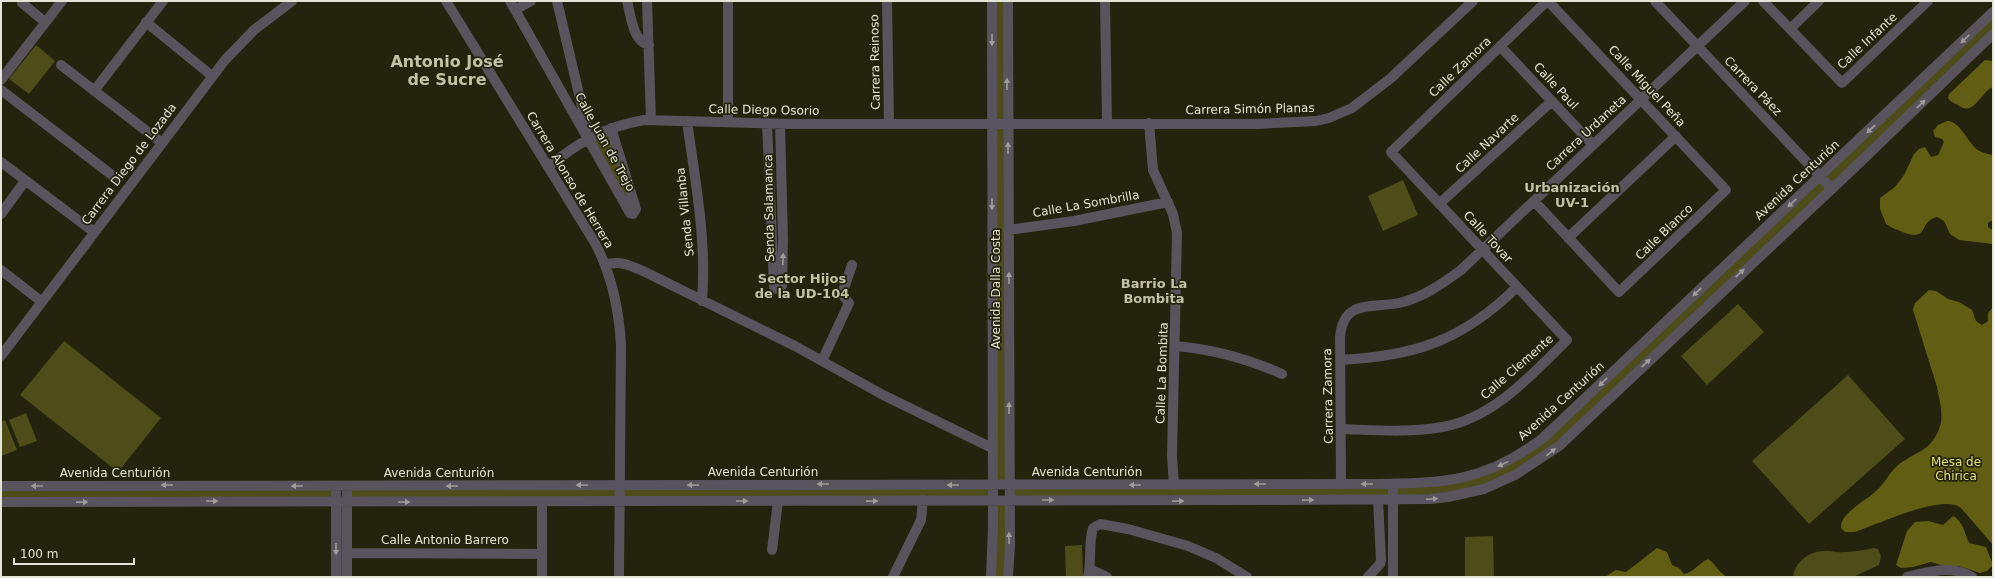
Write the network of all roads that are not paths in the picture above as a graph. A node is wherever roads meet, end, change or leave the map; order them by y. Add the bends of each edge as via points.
1 (62, 1) edge
2 (163, 1) edge
3 (292, 1) edge
4 (446, 1) edge
5 (530, 1) edge
6 (557, 1) edge
7 (627, 1) edge
8 (647, 1) edge
9 (728, 1) edge
10 (887, 1) edge
11 (992, 1) edge
12 (1008, 1) edge
13 (1105, 1) edge
14 (1473, 1) edge
15 (1548, 1) edge
16 (1655, 1) edge
17 (1745, 1) edge
18 (1763, 1) edge
19 (1819, 1) edge
20 (1928, 1) edge
21 (22, 3) dead end
22 (513, 5) edge
23 (1993, 12) edge
24 (45, 22) junction
25 (146, 22) junction
26 (1790, 29) junction
27 (1993, 34) edge
28 (649, 45) junction
29 (1500, 46) junction
30 (1697, 46) junction
31 (62, 65) dead end
32 (212, 76) junction
33 (1, 80) edge
34 (1, 90) edge
35 (94, 91) junction
36 (1641, 99) junction
37 (1552, 101) junction
38 (651, 120) junction
39 (687, 121) junction
40 (728, 122) junction
41 (767, 123) junction
42 (889, 123) junction
43 (992, 123) junction
44 (1008, 123) junction
45 (1107, 123) junction
46 (1149, 123) junction
47 (780, 124) junction
48 (611, 128) junction
49 (1676, 136) junction
50 (589, 138) junction
51 (162, 143) junction
52 (1593, 145) junction
53 (1390, 152) joint
54 (1, 162) edge
55 (548, 166) junction
56 (1820, 177) junction
57 (117, 180) dead end
58 (25, 181) junction
59 (1832, 189) junction
60 (1726, 190) joint
61 (1534, 201) junction
62 (1168, 202) junction
63 (1440, 204) junction
64 (1, 214) edge
65 (1008, 230) junction
66 (94, 232) junction
67 (1568, 238) junction
68 (1482, 250) junction
69 (605, 265) junction
70 (852, 265) dead end
71 (1, 270) edge
72 (1517, 287) junction
73 (702, 301) junction
74 (42, 302) junction
75 (1352, 311) joint
76 (1567, 340) joint
77 (1175, 346) junction
78 (1, 356) edge
79 (1340, 360) junction
80 (822, 361) junction
81 (1282, 374) dead end
82 (1341, 430) junction
83 (992, 448) junction
84 (1008, 484) junction
85 (1341, 484) junction
86 (1393, 484) junction
87 (621, 485) junction
88 (992, 485) junction
89 (1174, 485) junction
90 (1, 486) edge
91 (336, 486) junction
92 (347, 486) junction
93 (1378, 499) junction
94 (1393, 499) junction
95 (923, 500) junction
96 (992, 500) junction
97 (1009, 500) junction
98 (619, 501) junction
99 (778, 501) junction
100 (1, 502) edge
101 (319, 502) junction
102 (336, 502) junction
103 (347, 502) junction
104 (365, 502) junction
105 (542, 502) junction
106 (347, 514) junction
107 (336, 520) junction
108 (772, 550) dead end
109 (347, 553) junction
110 (542, 554) junction
111 (1089, 573) edge
112 (336, 577) edge
113 (347, 577) edge
114 (542, 577) edge
115 (619, 577) edge
116 (893, 577) edge
117 (991, 577) edge
118 (1008, 577) edge
119 (1107, 577) edge
120 (1247, 577) edge
121 (1368, 577) edge
122 (1393, 577) edge
123 (1907, 577) edge
124 (1972, 577) edge

1 - 24 street
2 - 25 street
3 - 32 street, Carrera Diego de Lozada via 240,42
4 - 55 street, Carrera Alonso de Herrera
5 - 22 street
6 - 50 street
7 - 28 street via 636,35 644,44
8 - 28 street
9 - 40 street
10 - 42 street, Carrera Reinoso
11 -> 43 street, Avenida Dalla Costa
44 -> 12 street, Avenida Dalla Costa
13 - 45 street
14 - 46 street, Carrera Simón Planas via 1376,91 1352,108 1335,116 1297,123
15 - 29 street, Calle Zamora
15 - 36 street, Calle Miguel Peña
16 - 30 street, Carrera Páez
17 - 30 street, Carrera Urdaneta
18 - 26 street
19 - 26 street
20 - 26 street, Calle Infante via 1842,82
21 - 24 street
22 - 50 street, Calle Juan de Trejo
23 -> 56 street, Avenida Centurión
24 - 33 street
25 - 32 street
25 - 35 street
59 -> 27 street
28 - 38 street
29 - 37 street, Calle Paul
29 - 53 street, Calle Zamora
30 - 36 street, Carrera Urdaneta
30 - 56 street, Carrera Páez
31 - 35 street
32 - 51 street, Carrera Diego de Lozada
34 - 57 street
35 - 51 street
36 - 49 street, Calle Miguel Peña
36 - 52 street, Carrera Urdaneta
37 - 52 street, Calle Paul
37 - 63 street, Calle Navarte
38 - 39 street, Calle Diego Osorio
38 - 48 street, Calle Diego Osorio
39 - 40 street, Calle Diego Osorio
39 - 73 street, Senda Villanba via 702,236
40 - 41 street, Calle Diego Osorio
41 - 47 street, Calle Diego Osorio
41 -> 47 street, Senda Salamanca via 771,241 774,287 777,289 782,286 783,240
42 - 43 street, Calle Diego Osorio
42 - 47 street, Calle Diego Osorio
43 - 44 street, Carrera Simón Planas
43 -> 83 street, Avenida Dalla Costa
44 - 45 street, Carrera Simón Planas
65 -> 44 street, Avenida Dalla Costa
45 - 46 street, Carrera Simón Planas
46 - 62 street, Calle La Bombita via 1152,170
48 - 50 street, Calle Diego Osorio
48 - 50 street, Calle Juan de Trejo via 636,209 634,214 630,213
49 - 60 street, Calle Miguel Peña
49 - 67 street
50 - 55 street, Calle Diego Osorio
51 - 66 street, Carrera Diego de Lozada
52 - 61 street, Carrera Urdaneta
53 - 63 street, Calle Tovar
54 - 58 street
55 - 69 street, Carrera Alonso de Herrera via 595,243
56 - 59 street, Carrera Páez
56 -> 86 street, Avenida Centurión via 1529,449 1497,467 1465,477 1431,483
58 - 64 street
58 - 66 street
94 -> 59 street via 1448,497 1484,489 1516,475 1545,457
60 - 67 street, Calle Blanco via 1619,292
61 - 67 street
61 - 68 street, Carrera Urdaneta
62 - 65 street, Calle La Sombrilla via 1074,221
62 - 77 street, Calle La Bombita via 1176,222 1178,247
63 - 68 street, Calle Tovar
84 -> 65 street, Avenida Dalla Costa
66 - 74 street, Carrera Diego de Lozada
68 - 72 street, Calle Tovar
68 - 75 street, Carrera Urdaneta via 1447,280 1423,294 1401,302
69 - 73 street via 617,262 631,266
69 - 87 street, Carrera Alonso de Herrera via 620,321
70 - 80 street via 842,294 849,303
71 - 74 street
72 - 76 street, Calle Tovar
72 - 79 street via 1477,321 1436,343 1385,357
73 - 80 street
74 - 78 street, Carrera Diego de Lozada
75 - 79 street, Carrera Zamora via 1345,319 1341,330
76 - 82 street, Calle Clemente via 1497,404 1461,423 1430,429
77 - 81 street via 1200,348 1228,355 1258,363
77 - 89 street, Calle La Bombita via 1172,456
79 - 82 street, Carrera Zamora
80 - 83 street via 883,395
82 - 85 street, Carrera Zamora
83 - 88 street, Avenida Dalla Costa
84 - 88 street, Avenida Centurión
89 -> 84 street, Avenida Centurión
84 - 97 street, Avenida Dalla Costa
86 -> 85 street, Avenida Centurión
85 -> 89 street, Avenida Centurión
86 - 94 street
88 -> 87 street, Avenida Centurión
87 -> 92 street, Avenida Centurión
87 - 98 street, Carrera Alonso de Herrera
88 - 96 street, Avenida Dalla Costa
91 -> 90 street, Avenida Centurión
91 - 92 street, Avenida Centurión
91 - 102 street
92 - 103 street
93 - 94 street
97 -> 93 street
93 - 121 street via 1381,560
94 - 122 street
95 - 96 street
99 -> 95 street
95 - 116 street via 921,520
96 - 97 street
96 - 117 street, Avenida Dalla Costa
118 -> 97 street, Avenida Dalla Costa
98 -> 99 street
98 - 105 street
98 - 115 street, Carrera Alonso de Herrera
99 - 108 street
100 -> 101 street
101 - 102 street
101 - 107 street via 329,508
102 - 103 street
102 - 107 street
103 - 104 street
103 - 106 street
104 -> 105 street
104 - 106 street via 355,506
105 - 110 street
106 - 109 street
107 -> 112 street
109 - 110 street, Calle Antonio Barrero
109 - 113 street
110 - 114 street
111 - 119 street
111 - 120 street via 1093,528 1106,524 1188,546 1216,558
123 - 124 street via 1944,570 1959,571

